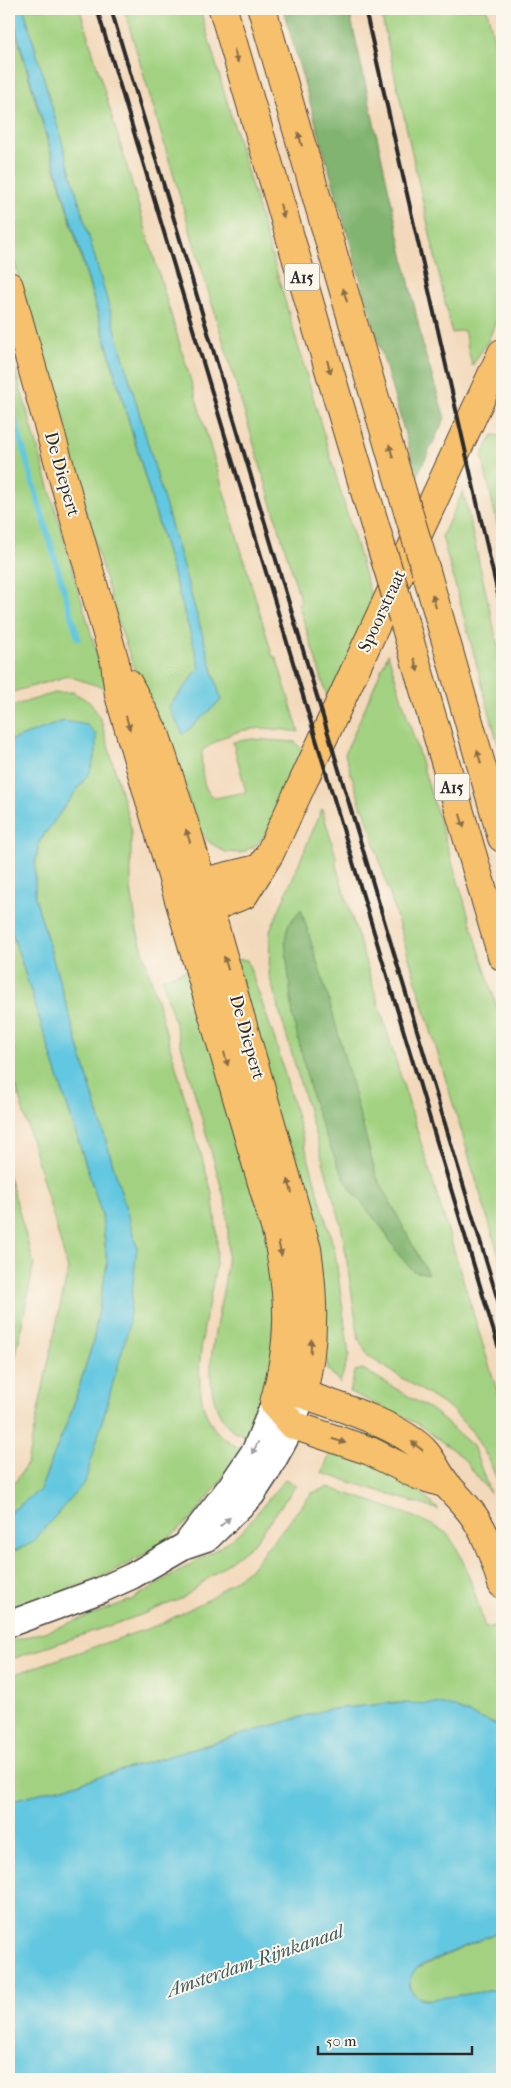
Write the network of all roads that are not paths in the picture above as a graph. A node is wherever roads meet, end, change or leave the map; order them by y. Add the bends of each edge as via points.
1 (223, 9) edge
2 (262, 9) edge
3 (9, 286) edge
4 (502, 353) edge
5 (115, 662) junction
6 (502, 838) edge
7 (206, 895) junction
8 (180, 902) junction
9 (502, 956) edge
10 (302, 1394) junction
11 (274, 1403) junction
12 (293, 1425) junction
13 (446, 1484) junction
14 (184, 1546) junction
15 (502, 1584) edge
16 (9, 1624) edge

1 -> 9 main road, A15, bridge
6 -> 2 main road, A15, bridge
3 - 5 main road, De Diepert
4 - 7 main road, Spoorstraat via 270,853 244,895
7 -> 5 main road, De Diepert via 156,736
5 -> 8 main road, De Diepert via 120,695
7 - 8 main road
10 -> 7 main road, De Diepert via 310,1361 312,1323 307,1249
8 -> 11 main road, De Diepert via 274,1225 285,1274 287,1345
10 - 11 street
10 - 12 street, De Diepert
13 -> 10 main road via 425,1452 410,1440 387,1426
11 - 12 main road
11 -> 14 street via 255,1450
12 -> 13 main road via 370,1451
14 -> 12 street, De Diepert via 208,1538 252,1495
13 - 15 main road via 481,1528
14 - 16 street via 124,1580

